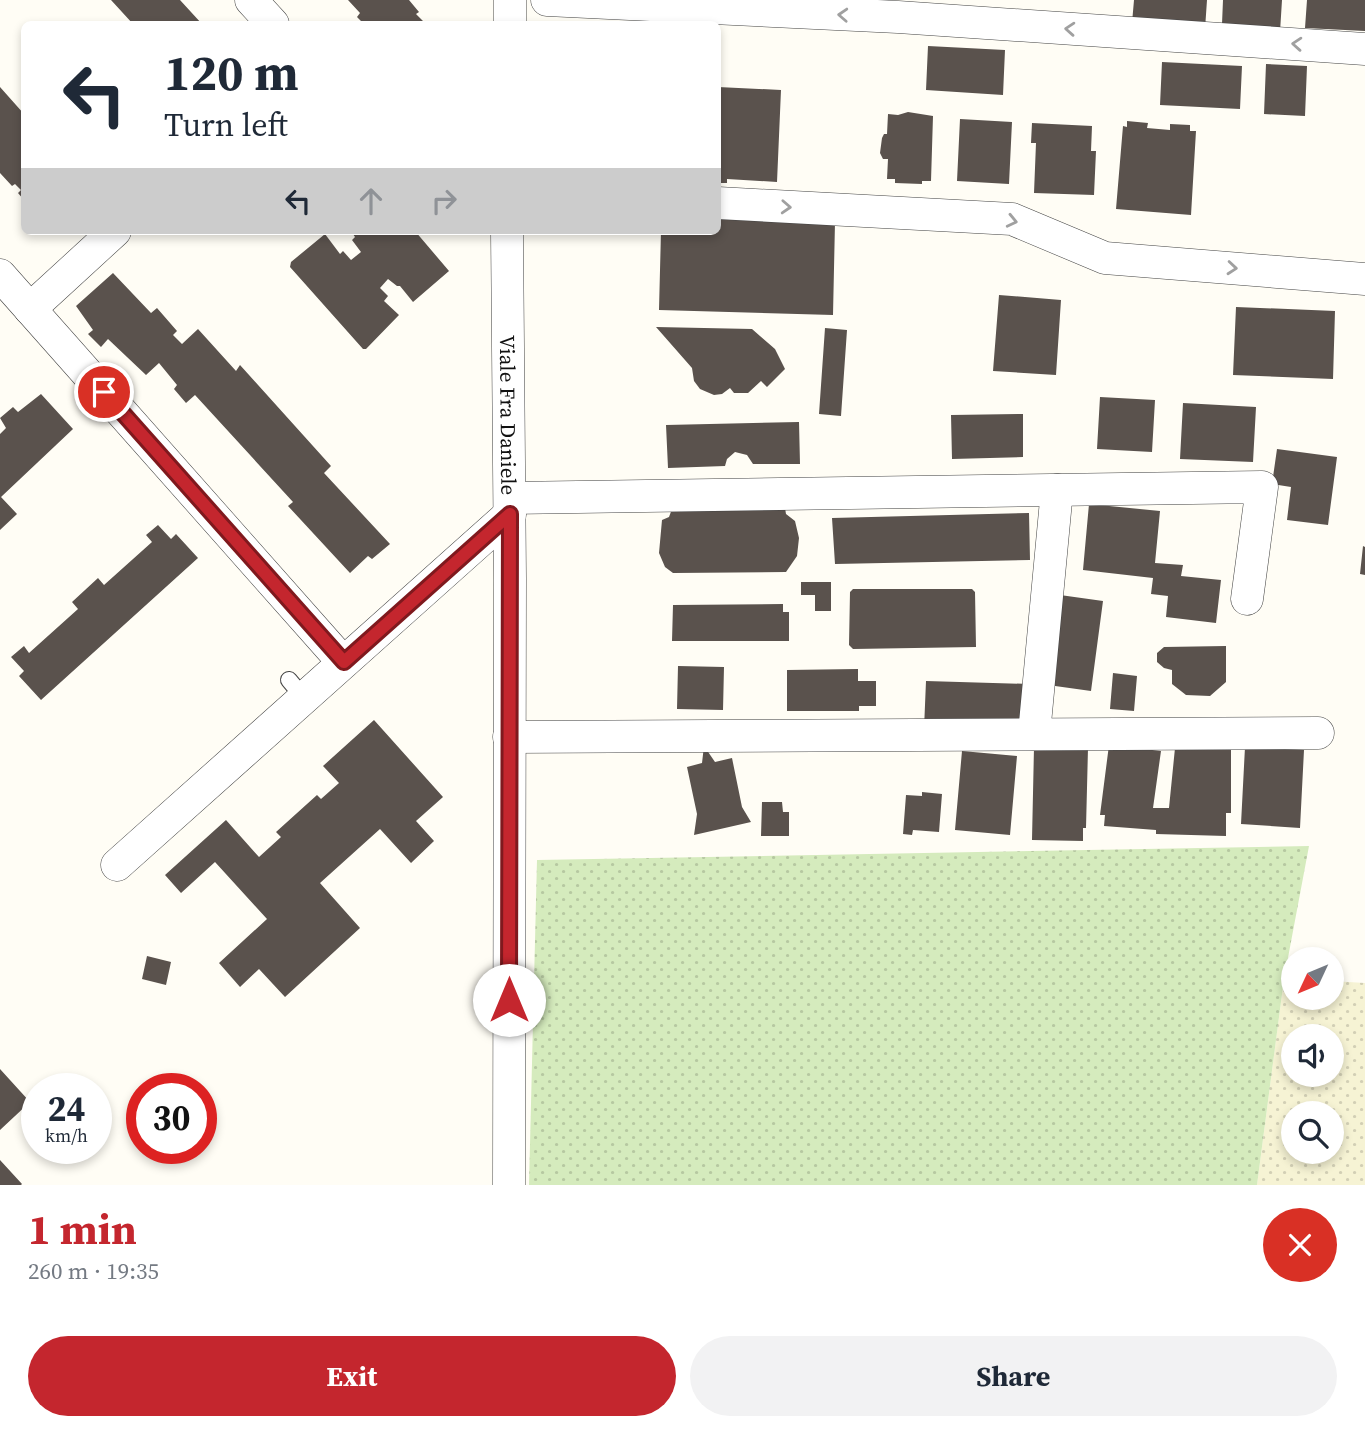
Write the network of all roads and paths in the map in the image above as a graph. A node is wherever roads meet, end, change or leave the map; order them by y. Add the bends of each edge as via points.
1 (251, 0) edge
2 (510, 0) edge
3 (547, 0) edge
4 (898, 9) edge
5 (271, 21) edge
6 (510, 21) edge
7 (1365, 49) edge
8 (721, 203) edge
9 (111, 235) edge
10 (507, 235) edge
11 (0, 275) edge
12 (1365, 279) edge
13 (30, 309) junction
14 (1057, 490) junction
15 (510, 517) junction
16 (473, 547) junction
17 (510, 579) junction
18 (1247, 598) dead end
19 (344, 662) junction
20 (1318, 733) dead end
21 (1034, 734) junction
22 (509, 737) junction
23 (117, 865) dead end
24 (509, 1185) edge

1 - 5 street
2 - 6 street
4 -> 3 street
7 -> 4 street
8 -> 12 street via 1012,219 1105,258
9 - 13 street
10 - 15 street, Viale Fra Daniele
11 - 13 street
13 - 19 street
14 - 15 street
14 - 18 street via 1262,487
14 - 21 street
15 - 16 street
15 - 17 street, Viale Fra Daniele
16 - 17 street
16 - 19 street
17 - 22 street, Viale Fra Daniele
19 - 23 street via 297,689
20 - 21 street
21 - 22 street
22 - 24 street, Viale Fra Daniele

